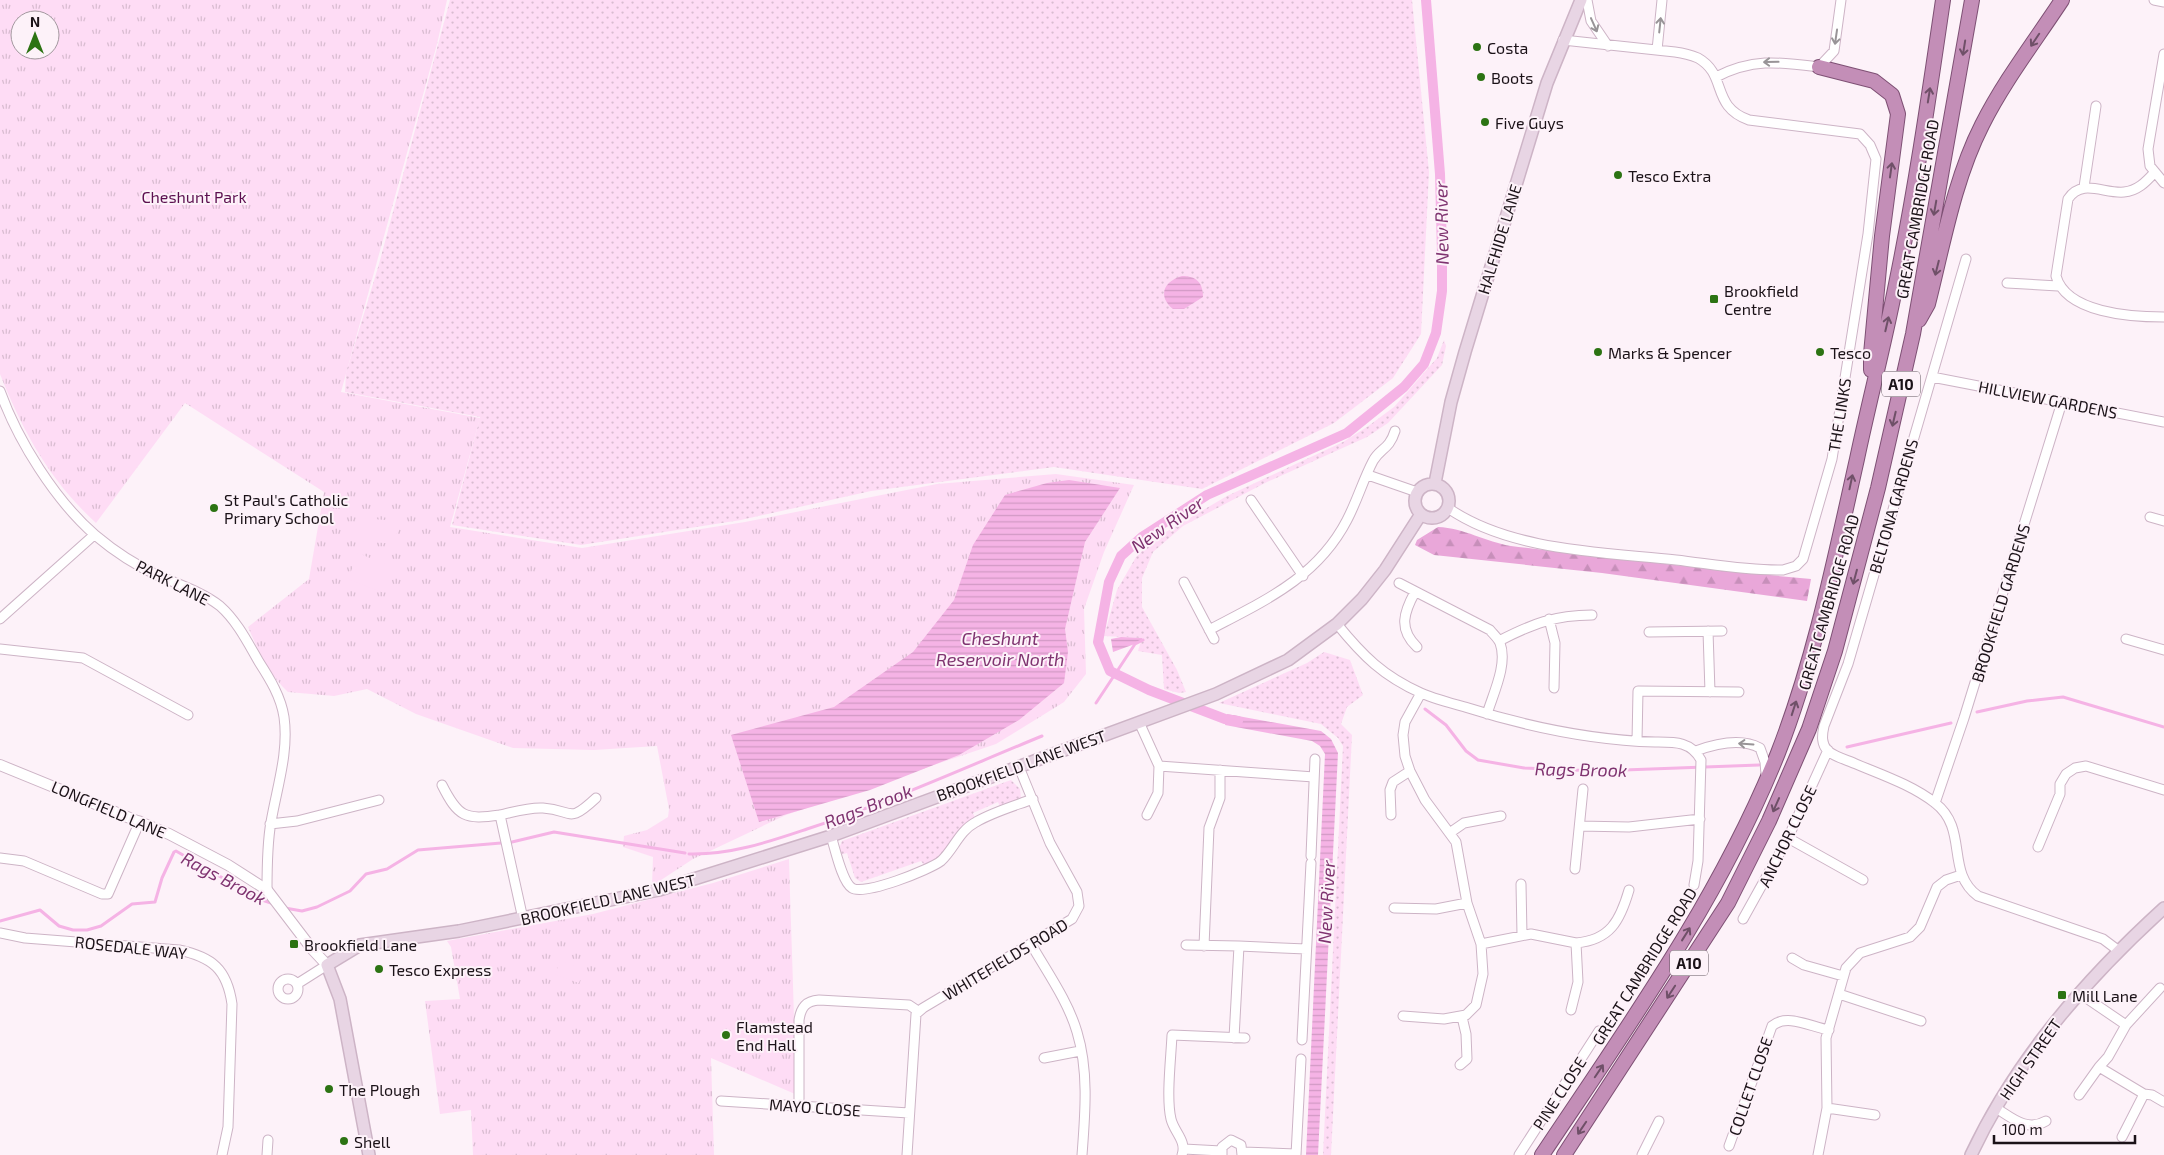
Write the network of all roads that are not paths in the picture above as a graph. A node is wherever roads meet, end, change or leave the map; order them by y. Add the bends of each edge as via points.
1 (1580, 0) edge
2 (1587, 0) edge
3 (1662, 0) edge
4 (1841, 0) edge
5 (1943, 0) edge
6 (1972, 0) edge
7 (2062, 0) edge
8 (2154, 0) edge
9 (2164, 2) edge
10 (1563, 40) junction
11 (1608, 46) junction
12 (1657, 50) junction
13 (2164, 54) edge
14 (1819, 67) junction
15 (1716, 77) junction
16 (2096, 106) dead end
17 (2154, 173) junction
18 (2164, 183) edge
19 (2084, 188) junction
20 (1966, 259) dead end
21 (2007, 283) dead end
22 (2058, 286) junction
23 (2164, 317) edge
24 (1912, 334) junction
25 (1932, 377) junction
26 (1872, 389) junction
27 (0, 391) edge
28 (2062, 402) junction
29 (2164, 422) edge
30 (1395, 431) dead end
31 (1368, 475) junction
32 (1435, 483) junction
33 (1417, 492) junction
34 (1251, 500) dead end
35 (1448, 508) junction
36 (1421, 514) junction
37 (2150, 517) dead end
38 (2164, 521) edge
39 (94, 535) junction
40 (1302, 576) junction
41 (1184, 582) dead end
42 (1398, 583) dead end
43 (1415, 592) junction
44 (1592, 614) dead end
45 (0, 619) edge
46 (1549, 619) junction
47 (1337, 624) junction
48 (1209, 630) junction
49 (1708, 631) junction
50 (1722, 631) dead end
51 (1649, 632) dead end
52 (1214, 639) dead end
53 (2126, 639) dead end
54 (1500, 641) junction
55 (1417, 646) dead end
56 (0, 649) edge
57 (2164, 650) edge
58 (1554, 688) dead end
59 (1710, 692) junction
60 (1739, 692) dead end
61 (1421, 693) junction
62 (1487, 714) junction
63 (188, 715) dead end
64 (1139, 722) junction
65 (1637, 741) junction
66 (1828, 750) junction
67 (1696, 751) junction
68 (1315, 759) dead end
69 (0, 765) edge
70 (1159, 766) junction
71 (1019, 767) junction
72 (1220, 770) junction
73 (1410, 771) junction
74 (1314, 778) junction
75 (1766, 781) junction
76 (442, 785) dead end
77 (1583, 789) dead end
78 (2164, 790) edge
79 (596, 798) dead end
80 (1032, 799) junction
81 (379, 800) dead end
82 (1935, 803) junction
83 (500, 815) junction
84 (1147, 815) dead end
85 (1391, 815) dead end
86 (1501, 816) dead end
87 (1700, 819) junction
88 (140, 821) junction
89 (270, 824) junction
90 (1580, 826) junction
91 (1451, 832) junction
92 (831, 836) junction
93 (1788, 838) junction
94 (2038, 847) dead end
95 (0, 858) edge
96 (1575, 869) dead end
97 (1961, 876) junction
98 (1863, 880) dead end
99 (1520, 884) dead end
100 (1694, 885) dead end
101 (1629, 890) dead end
102 (270, 893) junction
103 (1466, 903) junction
104 (1394, 908) dead end
105 (2164, 908) edge
106 (523, 919) junction
107 (1743, 919) dead end
108 (0, 933) edge
109 (1522, 935) junction
110 (1576, 943) junction
111 (1031, 944) junction
112 (1482, 944) junction
113 (1186, 945) dead end
114 (1204, 946) junction
115 (1239, 946) junction
116 (1306, 949) junction
117 (2119, 951) junction
118 (1792, 958) dead end
119 (327, 965) junction
120 (1844, 976) junction
121 (297, 984) dead end
122 (2160, 988) dead end
123 (2079, 993) junction
124 (1839, 994) junction
125 (1571, 1010) dead end
126 (918, 1011) junction
127 (1403, 1016) dead end
128 (1462, 1017) junction
129 (1921, 1021) dead end
130 (2126, 1024) junction
131 (1828, 1030) junction
132 (1598, 1031) dead end
133 (1234, 1038) junction
134 (1245, 1038) dead end
135 (1302, 1040) dead end
136 (1080, 1051) junction
137 (1044, 1058) dead end
138 (1301, 1059) dead end
139 (1460, 1065) dead end
140 (2099, 1067) junction
141 (2144, 1094) junction
142 (2079, 1095) dead end
143 (721, 1101) dead end
144 (2164, 1102) edge
145 (799, 1105) junction
146 (1827, 1108) junction
147 (1996, 1108) junction
148 (909, 1113) junction
149 (1875, 1115) dead end
150 (1659, 1121) dead end
151 (2046, 1121) dead end
152 (2122, 1137) dead end
153 (268, 1140) dead end
154 (1729, 1146) dead end
155 (1183, 1152) edge
156 (1222, 1153) edge
157 (1243, 1153) edge
158 (222, 1155) edge
159 (267, 1155) edge
160 (369, 1155) edge
161 (907, 1155) edge
162 (1082, 1155) edge
163 (1296, 1155) edge
164 (1519, 1155) edge
165 (1542, 1155) edge
166 (1564, 1155) edge
167 (1642, 1155) edge
168 (1818, 1155) edge
169 (1971, 1155) edge

1 - 10 main road, HALFHIDE LANE
2 -> 11 street via 1591,21
12 -> 3 street
4 -> 14 street via 1834,51
26 -> 5 highway, GREAT CAMBRIDGE ROAD / A10 via 1895,289 1930,95
6 -> 24 highway, GREAT CAMBRIDGE ROAD / A10
7 -> 24 highway via 1981,126 1957,192 1928,304
8 - 9 street
10 - 11 street, THE LINKS
10 - 32 main road, HALFHIDE LANE via 1465,352
11 - 12 street, THE LINKS
12 - 15 street, THE LINKS via 1700,59
13 - 17 street via 2149,141 2149,160
14 -> 15 street via 1782,61 1758,62
26 -> 14 highway via 1871,354 1882,236 1898,114 1892,94 1874,81
15 - 35 street, THE LINKS via 1729,109 1737,116 1860,134 1876,159 1867,241 1832,459 1803,559 1796,566 1770,570 1614,555 1516,540 1467,521
16 - 19 street
17 - 18 street
17 - 19 street via 2136,189 2125,192
19 - 22 street via 2073,191 2068,199 2056,276
20 - 25 street, BELTONA GARDENS
21 - 22 street
22 - 23 street via 2075,300 2111,312
24 -> 166 highway, GREAT CAMBRIDGE ROAD / A10 via 1850,596 1835,651 1796,760 1728,903
25 - 28 street, HILLVIEW GARDENS
25 - 66 street, BELTONA GARDENS via 1848,664 1824,726 1822,736
75 -> 26 highway, GREAT CAMBRIDGE ROAD / A10 via 1804,676 1834,563
27 - 39 street, PARK LANE via 11,420 41,471
28 - 29 street, HILLVIEW GARDENS
28 - 82 street, BROOKFIELD GARDENS
30 - 31 street via 1390,444 1372,462
31 - 33 street
31 - 40 street via 1346,522 1314,566
32 - 33 main road via 1424,485
32 - 35 main road via 1448,494
33 - 36 main road via 1414,504
34 - 40 street
35 - 36 main road via 1436,518
36 - 47 main road, BROOKFIELD LANE WEST via 1385,570
37 - 38 street
39 - 45 street
39 - 89 street, PARK LANE via 139,566 201,594 236,624 281,702 285,725 284,757
40 - 48 street
41 - 48 street
42 - 43 street
43 - 54 street via 1490,630
43 - 55 street via 1405,611 1404,625
44 - 46 street
46 - 54 street
46 - 58 street via 1555,643
47 - 61 street via 1380,670
47 - 64 main road, BROOKFIELD LANE WEST via 1288,660 1258,676
48 - 52 street
49 - 50 street
49 - 51 street
49 - 59 street
53 - 57 street
54 - 62 street via 1501,664
56 - 63 street via 84,658
59 - 60 street
59 - 65 street via 1638,691
61 - 62 street
61 - 73 street via 1404,727 1404,750
62 - 65 street via 1574,736
64 - 70 street
64 - 71 main road, BROOKFIELD LANE WEST
65 - 67 street via 1674,742
66 - 82 street
66 - 93 street, ANCHOR CLOSE
75 -> 67 street via 1765,762 1760,748 1754,744 1719,743
67 - 87 street via 1701,760
68 - 74 street
69 - 88 street, LONGFIELD LANE
70 - 72 street
70 - 84 street via 1158,793
71 - 80 street, WHITEFIELDS ROAD
71 - 92 main road, BROOKFIELD LANE WEST
72 - 74 street
72 - 114 street via 1220,798 1209,828
73 - 85 street via 1393,782 1390,790
73 - 91 street via 1425,800
74 - 116 street
165 -> 75 highway, GREAT CAMBRIDGE ROAD / A10 via 1702,910
76 - 83 street via 452,805 461,813 473,818
77 - 90 street
78 - 94 street via 2086,766 2075,768 2060,784 2060,794
79 - 83 street via 574,814 543,808
80 - 92 street via 971,825 934,866 865,891 852,888 846,881
80 - 111 street, WHITEFIELDS ROAD via 1080,902 1072,919
81 - 89 street via 297,821
82 - 97 street via 1952,824
83 - 106 street
86 - 91 street via 1464,823
87 - 90 street via 1629,827
87 - 100 street
88 - 95 street via 108,894 24,861
88 - 102 street, LONGFIELD LANE via 199,848
89 - 102 street, PARK LANE
90 - 96 street
91 - 103 street via 1460,858
92 - 106 main road, BROOKFIELD LANE WEST via 659,890
93 - 98 street
93 - 107 street, ANCHOR CLOSE
97 - 117 street via 1978,896 2103,939
97 - 120 street via 1936,887 1920,926 1910,938 1860,953 1849,964
99 - 109 street
101 - 110 street via 1624,908 1609,932 1597,939
102 - 119 street
103 - 104 street via 1436,909
103 - 112 street
105 - 117 main road, HIGH STREET
106 - 119 main road, BROOKFIELD LANE WEST via 360,945
108 - 158 street, ROSEDALE WAY via 25,938 179,950 202,956 218,968 228,986 232,1004 228,1127
109 - 110 street via 1540,935
109 - 112 street
110 - 125 street via 1578,982
111 - 126 street, WHITEFIELDS ROAD
111 - 136 street via 1064,1001 1078,1034
112 - 128 street via 1483,974 1479,995 1473,1009
113 - 114 street
114 - 115 street
115 - 116 street
115 - 133 street
116 - 135 street
117 - 123 main road, HIGH STREET
118 - 120 street via 1804,965
119 - 121 street
119 - 160 main road via 340,999
120 - 124 street
122 - 130 street
123 - 130 street
123 - 147 main road, HIGH STREET via 2034,1050
124 - 129 street
124 - 131 street
126 - 145 street via 910,1005 819,1000 807,1003 799,1020
126 - 148 street via 914,1027
127 - 128 street
128 - 139 street via 1468,1059
130 - 140 street
131 - 146 street
131 - 154 street, COLLET CLOSE via 1787,1020 1772,1026
132 - 164 street, PINE CLOSE
133 - 134 street
133 - 155 street via 1172,1035 1170,1110 1174,1128 1182,1140
136 - 137 street
136 - 162 street via 1084,1066
138 - 163 street
140 - 141 street
140 - 142 street
141 - 144 street via 2152,1094
141 - 152 street
143 - 145 street, MAYO CLOSE
145 - 148 street, MAYO CLOSE
146 - 149 street
146 - 168 street
147 - 151 street via 2028,1126
147 - 169 main road, HIGH STREET
148 - 161 street
150 - 167 street
153 - 159 street
155 - 156 street
156 - 157 street via 1227,1142 1235,1141 1241,1145
157 - 163 street

